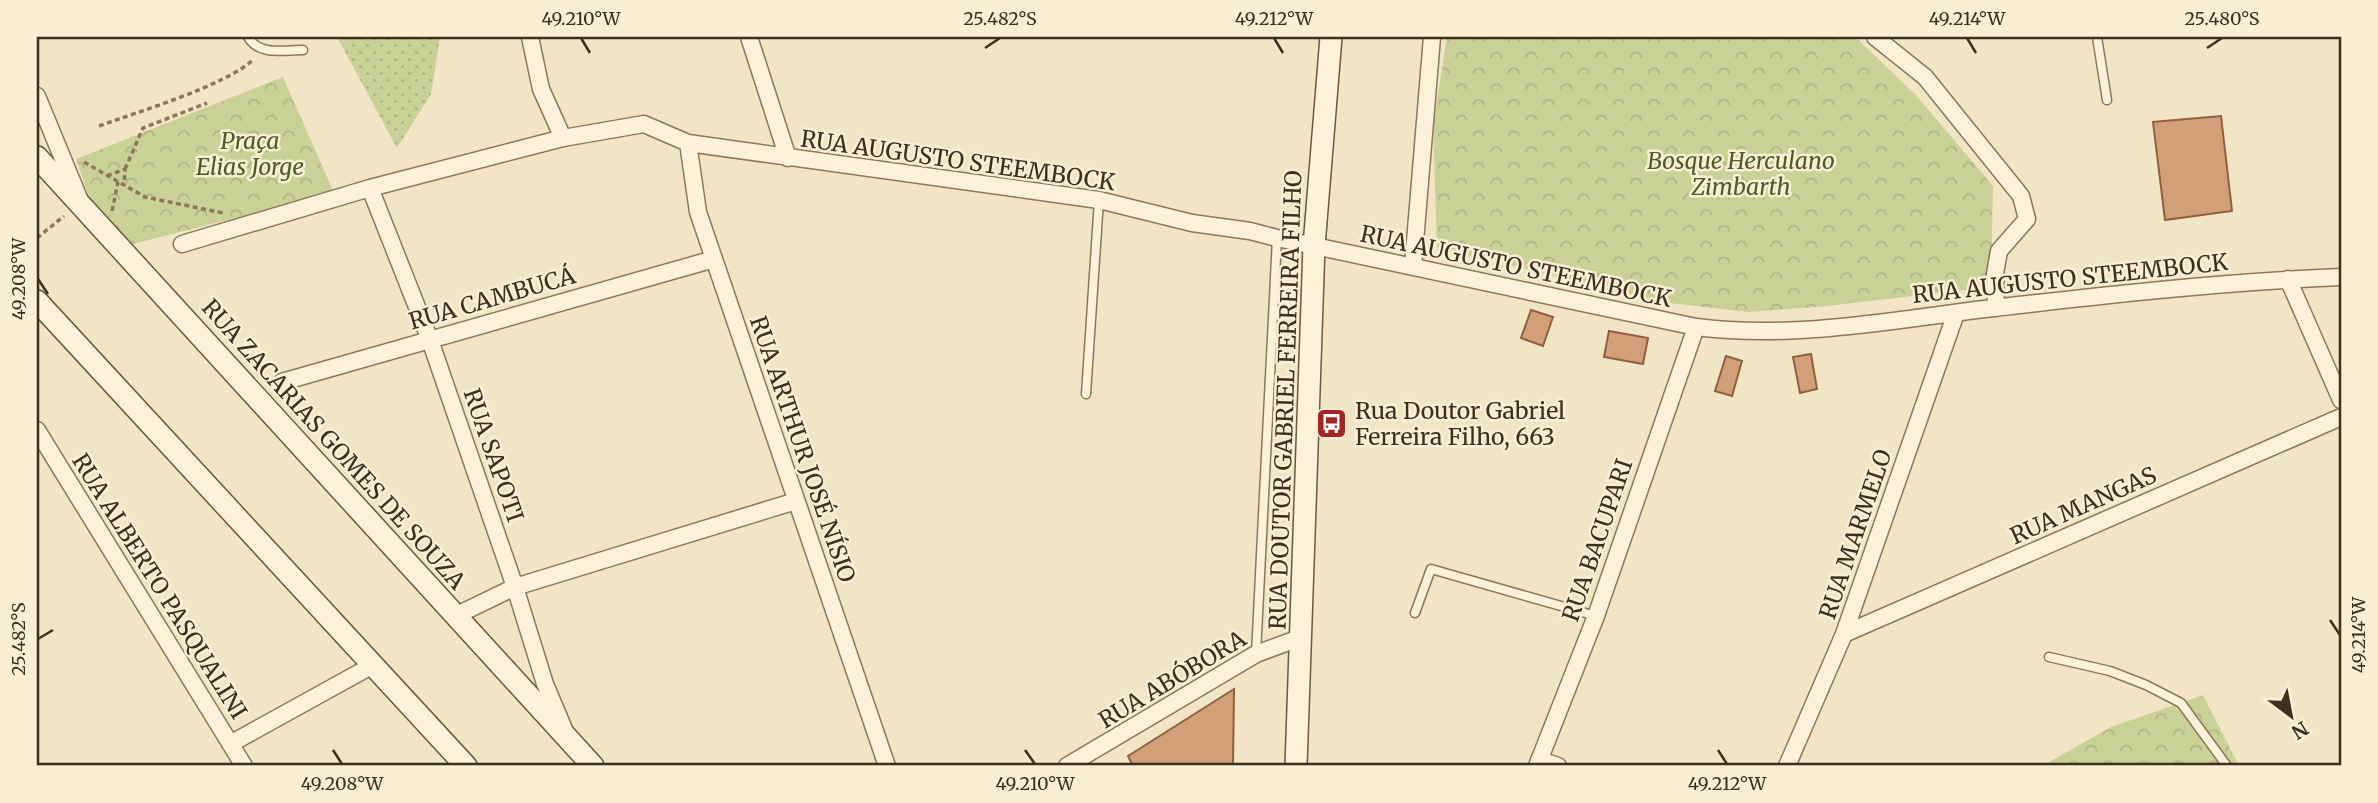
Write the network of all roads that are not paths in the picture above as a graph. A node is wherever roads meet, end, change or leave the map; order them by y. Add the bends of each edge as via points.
1 (248, 37) edge
2 (530, 37) edge
3 (749, 37) edge
4 (1331, 37) edge
5 (1432, 37) edge
6 (1875, 37) edge
7 (2097, 37) edge
8 (303, 50) dead end
9 (37, 96) edge
10 (2108, 100) dead end
11 (563, 138) junction
12 (688, 143) junction
13 (37, 157) edge
14 (788, 158) junction
15 (370, 188) junction
16 (1099, 200) junction
17 (81, 207) junction
18 (1277, 238) junction
19 (182, 244) dead end
20 (1314, 246) junction
21 (714, 259) junction
22 (1413, 266) junction
23 (2341, 277) edge
24 (2288, 279) junction
25 (37, 301) edge
26 (1996, 308) junction
27 (1956, 313) junction
28 (1696, 327) junction
29 (430, 340) junction
30 (282, 382) dead end
31 (1086, 394) dead end
32 (2341, 400) edge
33 (2341, 417) edge
34 (37, 430) edge
35 (796, 501) junction
36 (515, 587) junction
37 (1415, 613) dead end
38 (455, 616) junction
39 (1596, 616) junction
40 (1844, 634) junction
41 (1302, 637) junction
42 (1256, 654) junction
43 (2049, 657) dead end
44 (373, 665) junction
45 (568, 739) junction
46 (230, 744) junction
47 (1538, 763) edge
48 (244, 766) edge
49 (466, 766) edge
50 (593, 766) edge
51 (887, 766) edge
52 (1068, 766) edge
53 (1296, 766) edge
54 (1558, 766) edge
55 (1787, 766) edge
56 (2227, 766) edge

1 - 8 lane via 263,50
2 - 11 street via 541,89
3 - 14 street
4 - 20 main road, RUA DOUTOR GABRIEL FERREIRA FILHO
5 - 22 street
6 - 26 street via 1925,77 2021,196 2027,219 1999,251
7 - 10 lane
9 - 17 street
11 - 12 street, RUA AUGUSTO STEEMBOCK via 644,124
11 - 15 street, RUA AUGUSTO STEEMBOCK
12 - 14 street, RUA AUGUSTO STEEMBOCK
12 - 21 street, RUA ARTHUR JOSÉ NÍSIO via 698,212
13 - 17 main road, RUA ZACARIAS GOMES DE SOUZA
14 - 16 street, RUA AUGUSTO STEEMBOCK
15 - 19 street, RUA AUGUSTO STEEMBOCK
15 - 29 street, RUA SAPOTI
16 - 18 street, RUA AUGUSTO STEEMBOCK
16 - 31 lane
17 - 38 main road, RUA ZACARIAS GOMES DE SOUZA
18 - 20 street, RUA AUGUSTO STEEMBOCK
18 - 42 lane
20 - 22 street, RUA AUGUSTO STEEMBOCK
20 - 41 main road, RUA DOUTOR GABRIEL FERREIRA FILHO
21 - 29 street, RUA CAMBUCÁ
21 - 35 street, RUA ARTHUR JOSÉ NÍSIO
22 - 28 street, RUA AUGUSTO STEEMBOCK
23 - 24 street, RUA AUGUSTO STEEMBOCK
24 - 26 street, RUA AUGUSTO STEEMBOCK
24 - 32 street
25 - 44 main road
26 - 27 street, RUA AUGUSTO STEEMBOCK
27 - 28 street, RUA AUGUSTO STEEMBOCK via 1788,331
27 - 40 street, RUA MARMELO
28 - 39 street, RUA BACUPARI
29 - 30 street, RUA CAMBUCÁ
29 - 36 street, RUA SAPOTI
33 - 40 street, RUA MANGAS
34 - 46 street, RUA ALBERTO PASQUALINI
35 - 36 street
35 - 51 street, RUA ARTHUR JOSÉ NÍSIO
36 - 38 street
36 - 45 street, RUA SAPOTI via 545,684
37 - 39 lane via 1431,569
38 - 45 main road, RUA ZACARIAS GOMES DE SOUZA
39 - 47 street, RUA BACUPARI
40 - 55 street, RUA MARMELO
41 - 42 street, RUA ABÓBORA
41 - 53 main road, RUA DOUTOR GABRIEL FERREIRA FILHO
42 - 52 street, RUA ABÓBORA
43 - 56 lane via 2110,671 2181,703
44 - 46 street
44 - 49 main road
45 - 50 main road, RUA ZACARIAS GOMES DE SOUZA
46 - 48 street, RUA ALBERTO PASQUALINI
47 - 54 street

